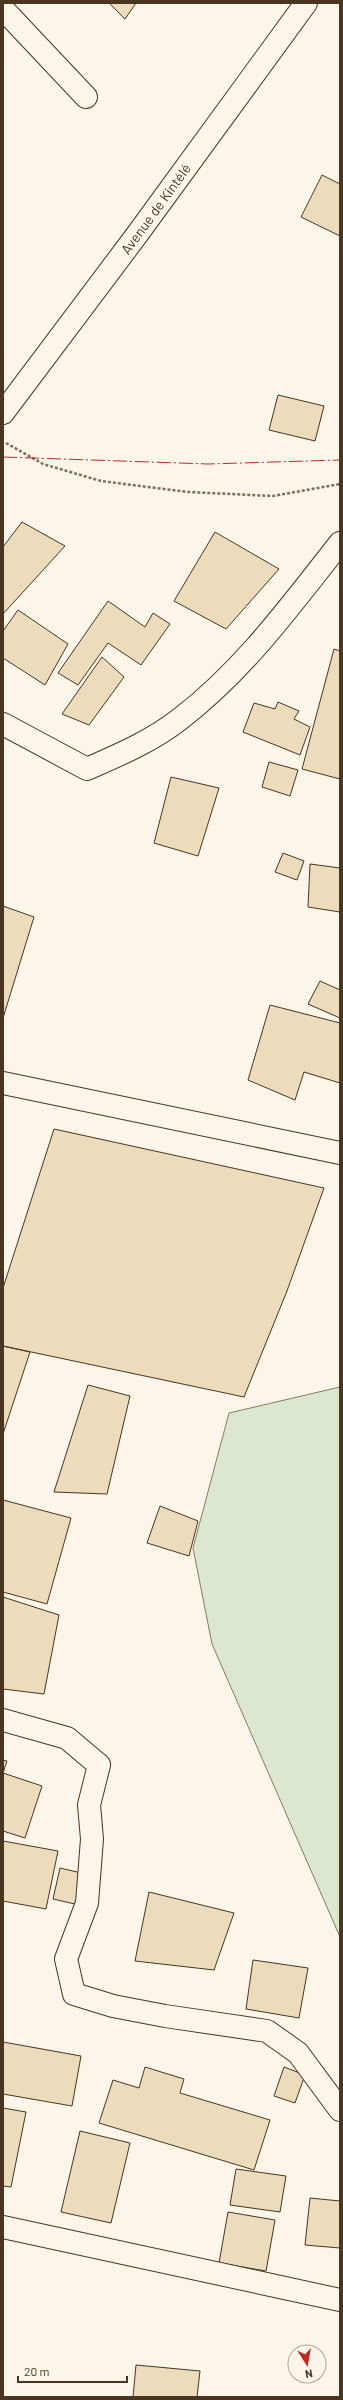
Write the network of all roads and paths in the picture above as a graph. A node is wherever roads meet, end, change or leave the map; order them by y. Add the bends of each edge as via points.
1 (306, 3) edge
2 (3, 9) edge
3 (86, 97) dead end
4 (3, 413) edge
5 (3, 442) edge
6 (340, 484) edge
7 (340, 543) edge
8 (3, 724) edge
9 (3, 1083) edge
10 (340, 1153) edge
11 (3, 1720) edge
12 (340, 2110) edge
13 (3, 2227) edge
14 (340, 2300) edge

1 - 4 street, Avenue de Kintélé
2 - 3 street
5 - 6 path via 43,464 101,481 188,492 274,496
7 - 8 street via 262,642 230,677 180,720 129,752 87,769
9 - 10 street
11 - 12 street via 67,1738 99,1765 89,1805 92,1839 87,1903 66,1959 74,1994 113,2006 157,2015 267,2031 298,2053
13 - 14 street

